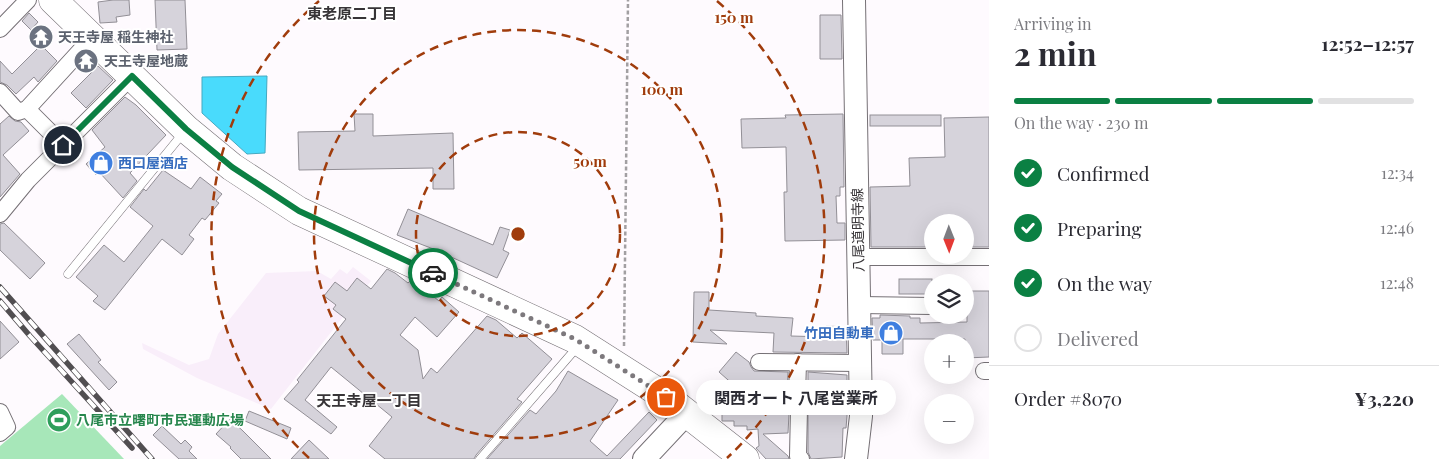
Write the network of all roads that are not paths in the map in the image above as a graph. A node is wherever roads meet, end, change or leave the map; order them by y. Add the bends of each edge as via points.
1 (28, 0) edge
2 (53, 0) edge
3 (854, 0) edge
4 (0, 29) edge
5 (92, 38) junction
6 (132, 76) junction
7 (0, 92) edge
8 (27, 109) junction
9 (186, 129) junction
10 (63, 145) junction
11 (0, 214) edge
12 (859, 257) junction
13 (989, 257) edge
14 (68, 274) dead end
15 (860, 305) junction
16 (924, 306) edge
17 (581, 343) junction
18 (760, 362) dead end
19 (798, 362) junction
20 (860, 363) junction
21 (745, 404) dead end
22 (798, 404) junction
23 (0, 412) edge
24 (688, 412) junction
25 (0, 434) edge
26 (480, 459) edge
27 (644, 459) edge
28 (745, 459) edge
29 (801, 459) edge
30 (856, 459) edge

1 - 4 street
2 - 5 highway
3 - 12 main road, 八尾道明寺線
5 - 6 highway
5 - 8 street
6 - 9 highway
6 - 10 street
7 - 8 street via 18,112
8 - 10 street
9 - 14 lane
9 - 17 highway via 232,167 299,211
10 - 11 street
12 - 13 street
12 - 15 main road, 八尾道明寺線
15 - 16 street
15 - 20 main road, 八尾道明寺線
17 - 24 highway
17 - 26 lane
18 - 19 street
19 - 20 street
19 - 22 street
20 - 30 main road, 八尾道明寺線 via 861,416
21 - 22 street
22 - 29 street via 798,456
23 - 25 street via 7,427
24 - 27 main road
24 - 28 highway

